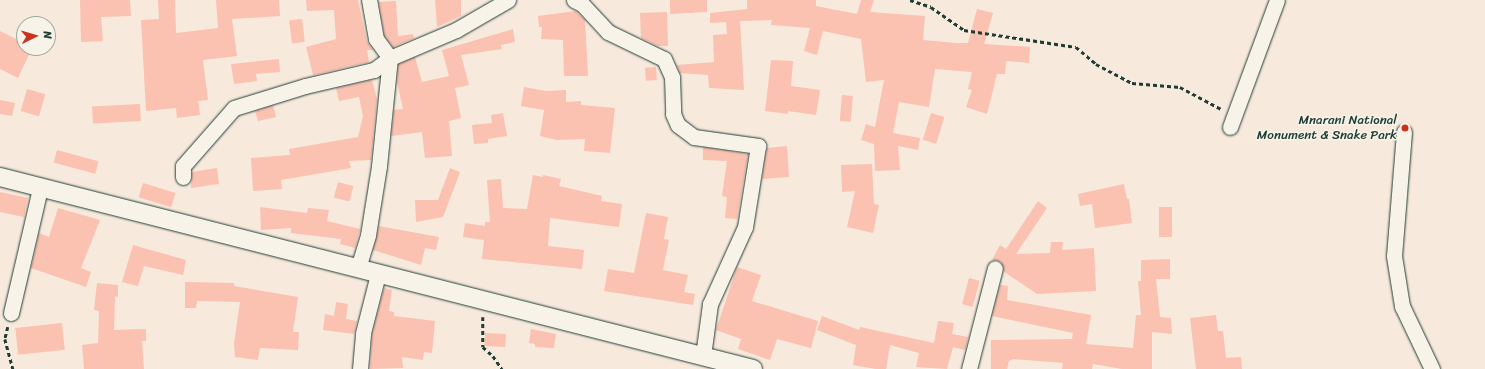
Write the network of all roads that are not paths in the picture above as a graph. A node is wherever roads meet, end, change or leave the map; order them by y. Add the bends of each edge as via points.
1 (369, 0) edge
2 (508, 0) edge
3 (574, 0) edge
4 (1277, 0) edge
5 (390, 58) junction
6 (1233, 120) road end
7 (1404, 132) dead end
8 (0, 177) edge
9 (183, 177) dead end
10 (40, 188) junction
11 (358, 268) junction
12 (995, 268) dead end
13 (378, 274) junction
14 (11, 313) road end
15 (703, 356) junction
16 (360, 369) edge
17 (753, 369) edge
18 (969, 369) edge
19 (1432, 369) edge

1 - 5 street via 376,39
2 - 5 street via 456,30
3 - 15 street via 582,4 608,32 664,59 672,77 673,114 678,125 694,137 758,146 744,227 710,304
4 - 6 street
5 - 9 street via 374,70 305,86 234,108 183,166
5 - 11 street via 384,131 368,235
7 - 19 street via 1394,256 1402,306
8 - 10 street
10 - 11 street
10 - 14 street
11 - 13 street
12 - 18 street
13 - 15 street
13 - 16 street via 363,334
15 - 17 street

